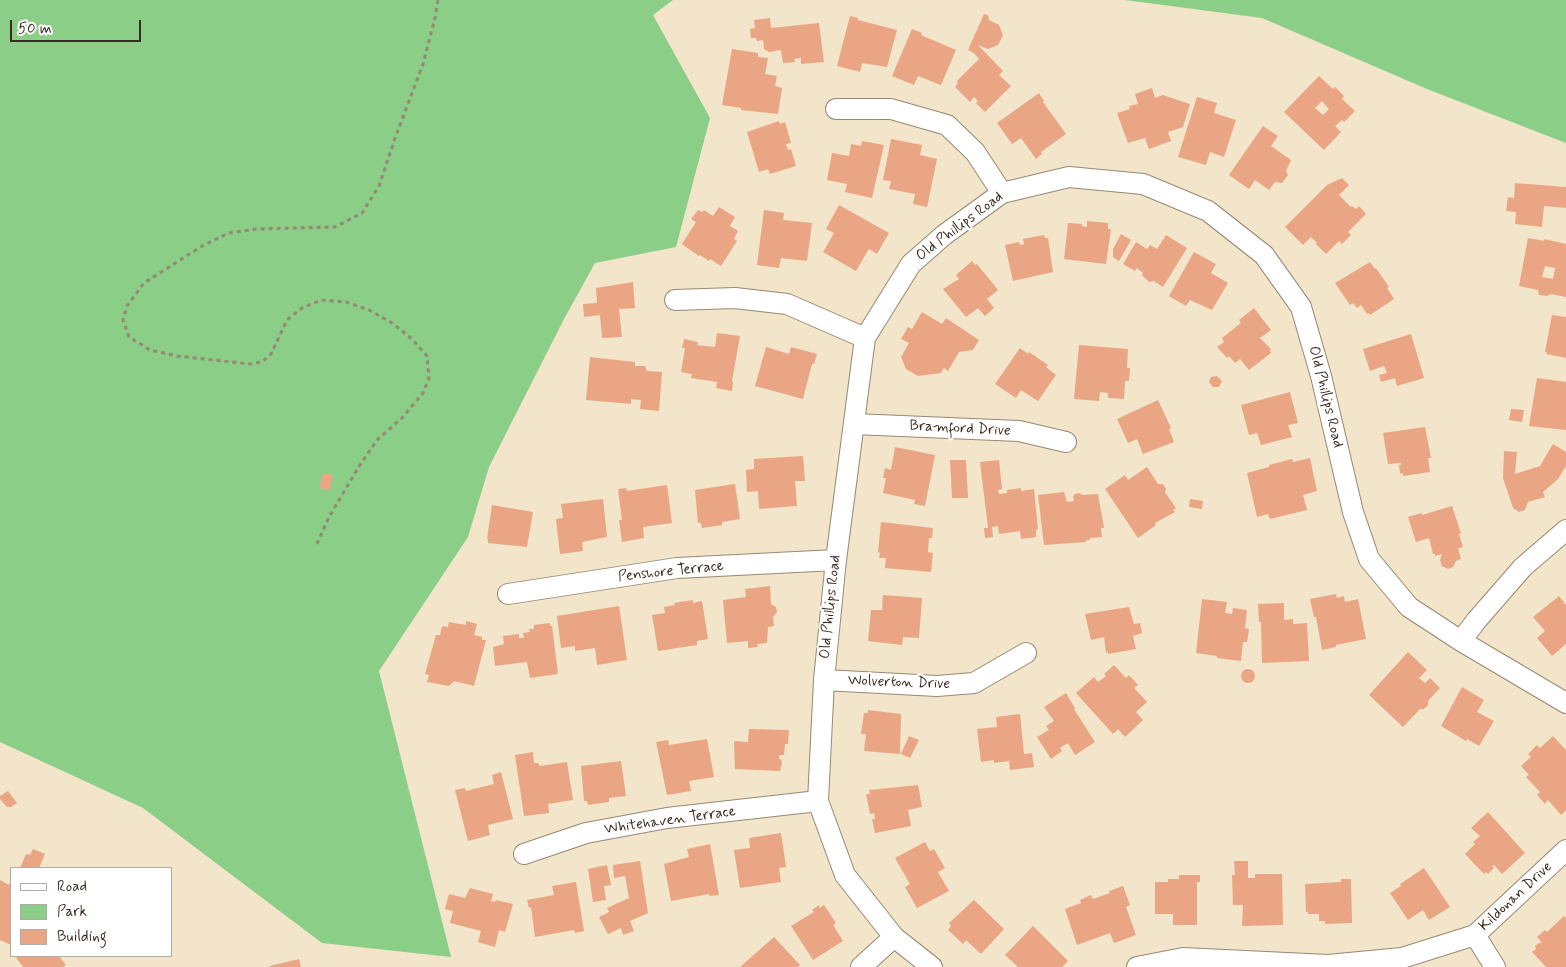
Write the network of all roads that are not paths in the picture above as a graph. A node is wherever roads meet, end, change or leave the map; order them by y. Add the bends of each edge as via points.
1 (836, 109) dead end
2 (1002, 193) junction
3 (675, 300) dead end
4 (865, 338) junction
5 (854, 424) junction
6 (1066, 442) dead end
7 (1566, 530) edge
8 (836, 560) junction
9 (508, 594) dead end
10 (1461, 641) junction
11 (1026, 653) dead end
12 (824, 680) junction
13 (1566, 703) edge
14 (818, 801) junction
15 (1566, 850) edge
16 (524, 854) dead end
17 (1475, 934) junction
18 (894, 937) junction
19 (861, 967) edge
20 (932, 967) edge
21 (1137, 967) edge
22 (1495, 967) edge

1 - 2 street via 891,109 947,125 975,152
2 - 4 street, Old Phillips Road via 944,235 911,264
2 - 10 street, Old Phillips Road via 1070,177 1143,184 1208,211 1264,255 1301,307 1353,512 1369,558 1409,608
3 - 4 street via 735,298 787,304
4 - 5 street, Old Phillips Road
5 - 6 street, Bramford Drive via 1019,431
5 - 8 street, Old Phillips Road
7 - 10 street via 1524,567
8 - 9 street, Penshore Terrace via 677,568
8 - 12 street, Old Phillips Road
10 - 13 street, Old Phillips Road
11 - 12 street, Wolverton Drive via 974,683 937,686
12 - 14 street, Old Phillips Road
14 - 16 street, Whitehaven Terrace via 667,818 586,833
14 - 18 street, Old Phillips Road via 845,874
15 - 17 street, Kildonan Drive
17 - 21 street, Kildonan Drive via 1402,958 1328,965 1183,958
17 - 22 street
18 - 19 street
18 - 20 street, Old Phillips Road

